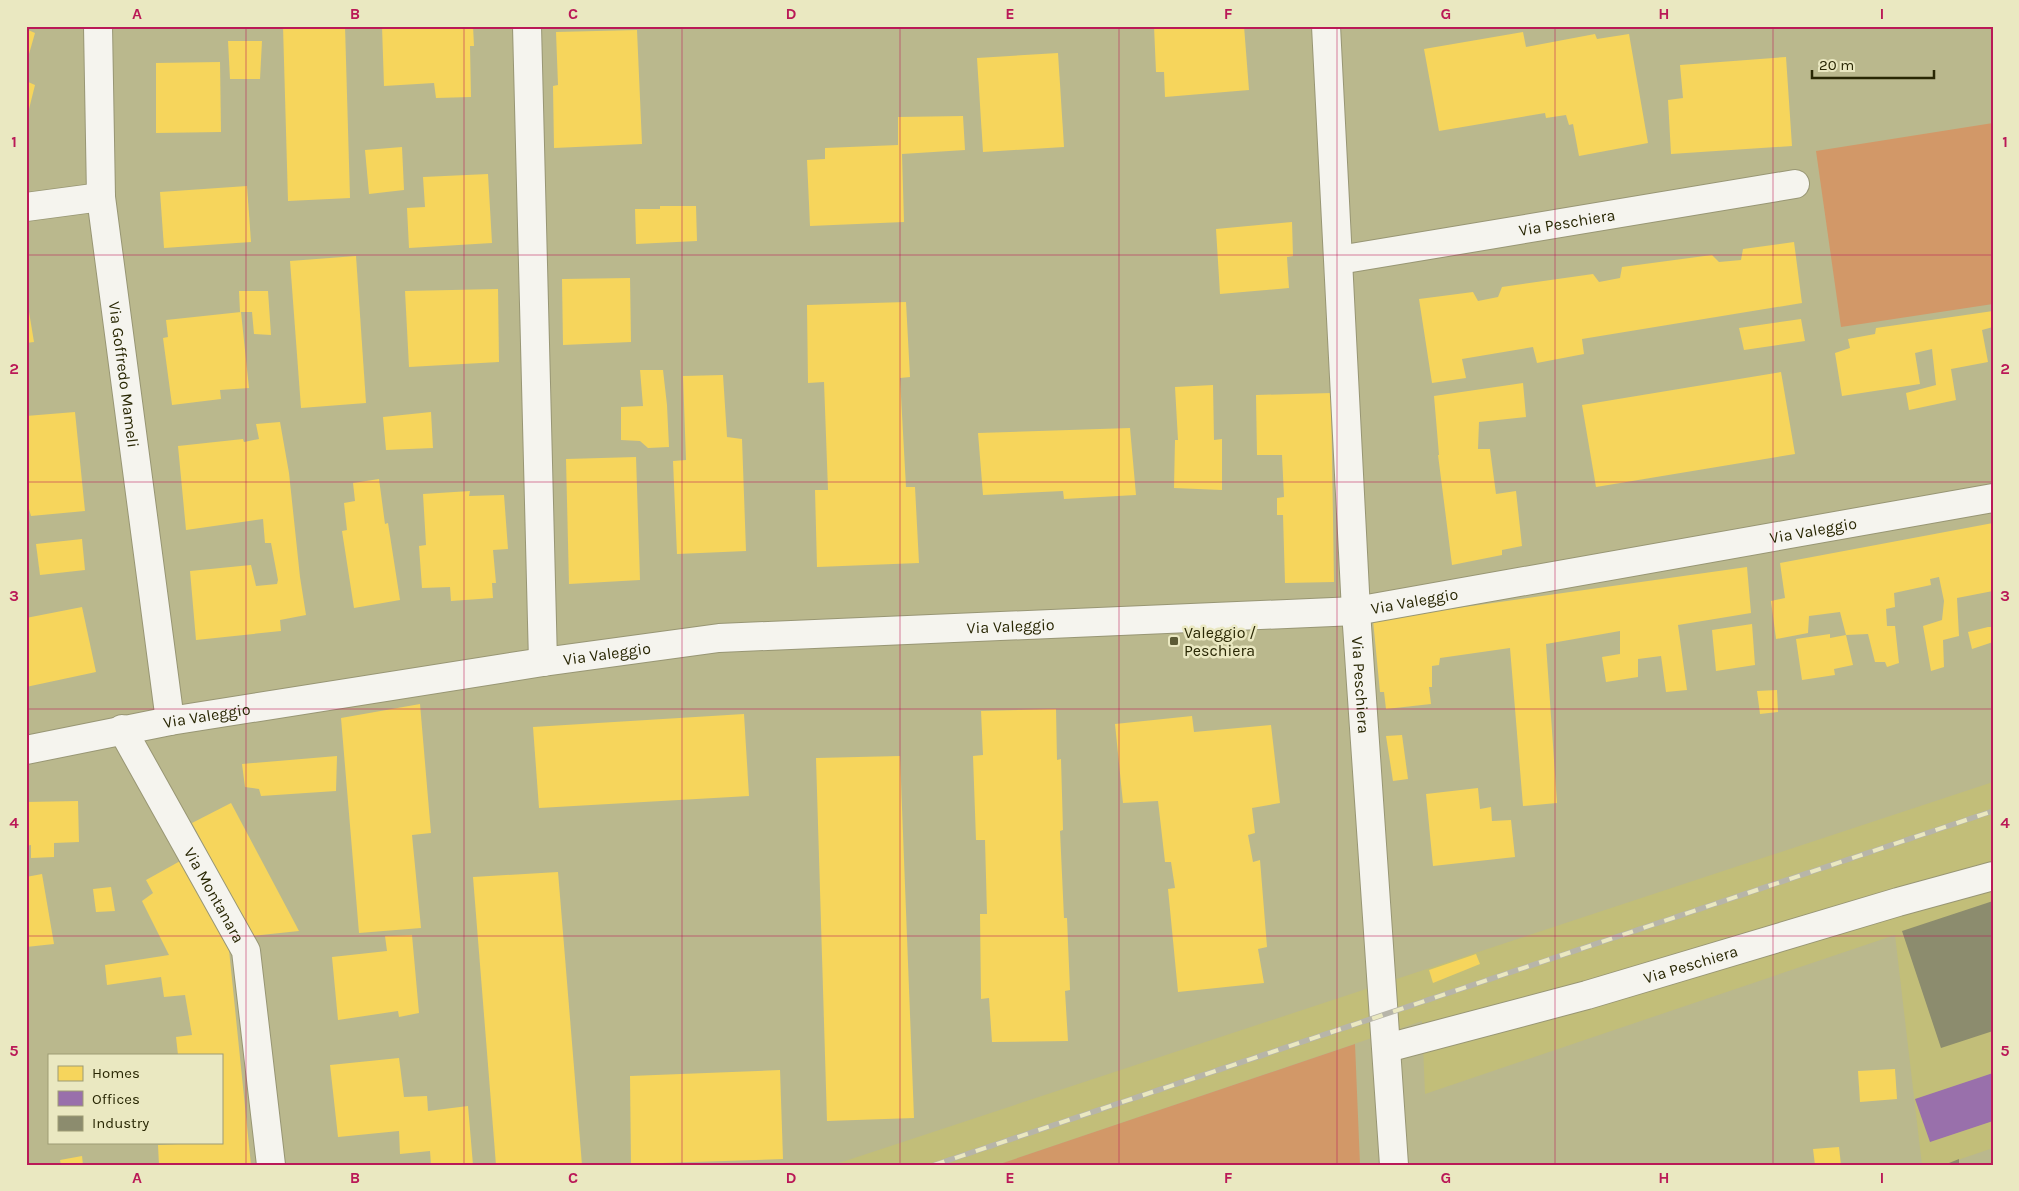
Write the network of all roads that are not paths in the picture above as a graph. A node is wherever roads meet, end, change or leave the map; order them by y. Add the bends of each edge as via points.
1 (98, 26) edge
2 (527, 26) edge
3 (1326, 26) edge
4 (1796, 184) dead end
5 (101, 197) junction
6 (26, 207) edge
7 (1339, 260) junction
8 (1993, 498) edge
9 (1356, 611) junction
10 (543, 662) junction
11 (170, 721) junction
12 (122, 729) junction
13 (26, 750) edge
14 (1993, 876) edge
15 (1387, 1048) junction
16 (271, 1165) edge
17 (1394, 1165) edge

1 - 5 street, Via Goffredo Mameli
2 - 10 street
3 - 7 street, Via Peschiera
4 - 7 street, Via Peschiera
5 - 6 street
5 - 11 street, Via Goffredo Mameli
7 - 9 street, Via Peschiera
8 - 9 street, Via Valeggio
9 - 10 street, Via Valeggio via 719,638
9 - 15 street, Via Peschiera
10 - 11 street, Via Valeggio
11 - 12 street, Via Valeggio
12 - 13 street, Via Valeggio
12 - 16 street, Via Montanara via 246,951
14 - 15 street, Via Peschiera via 1587,995
15 - 17 street, Via Peschiera

